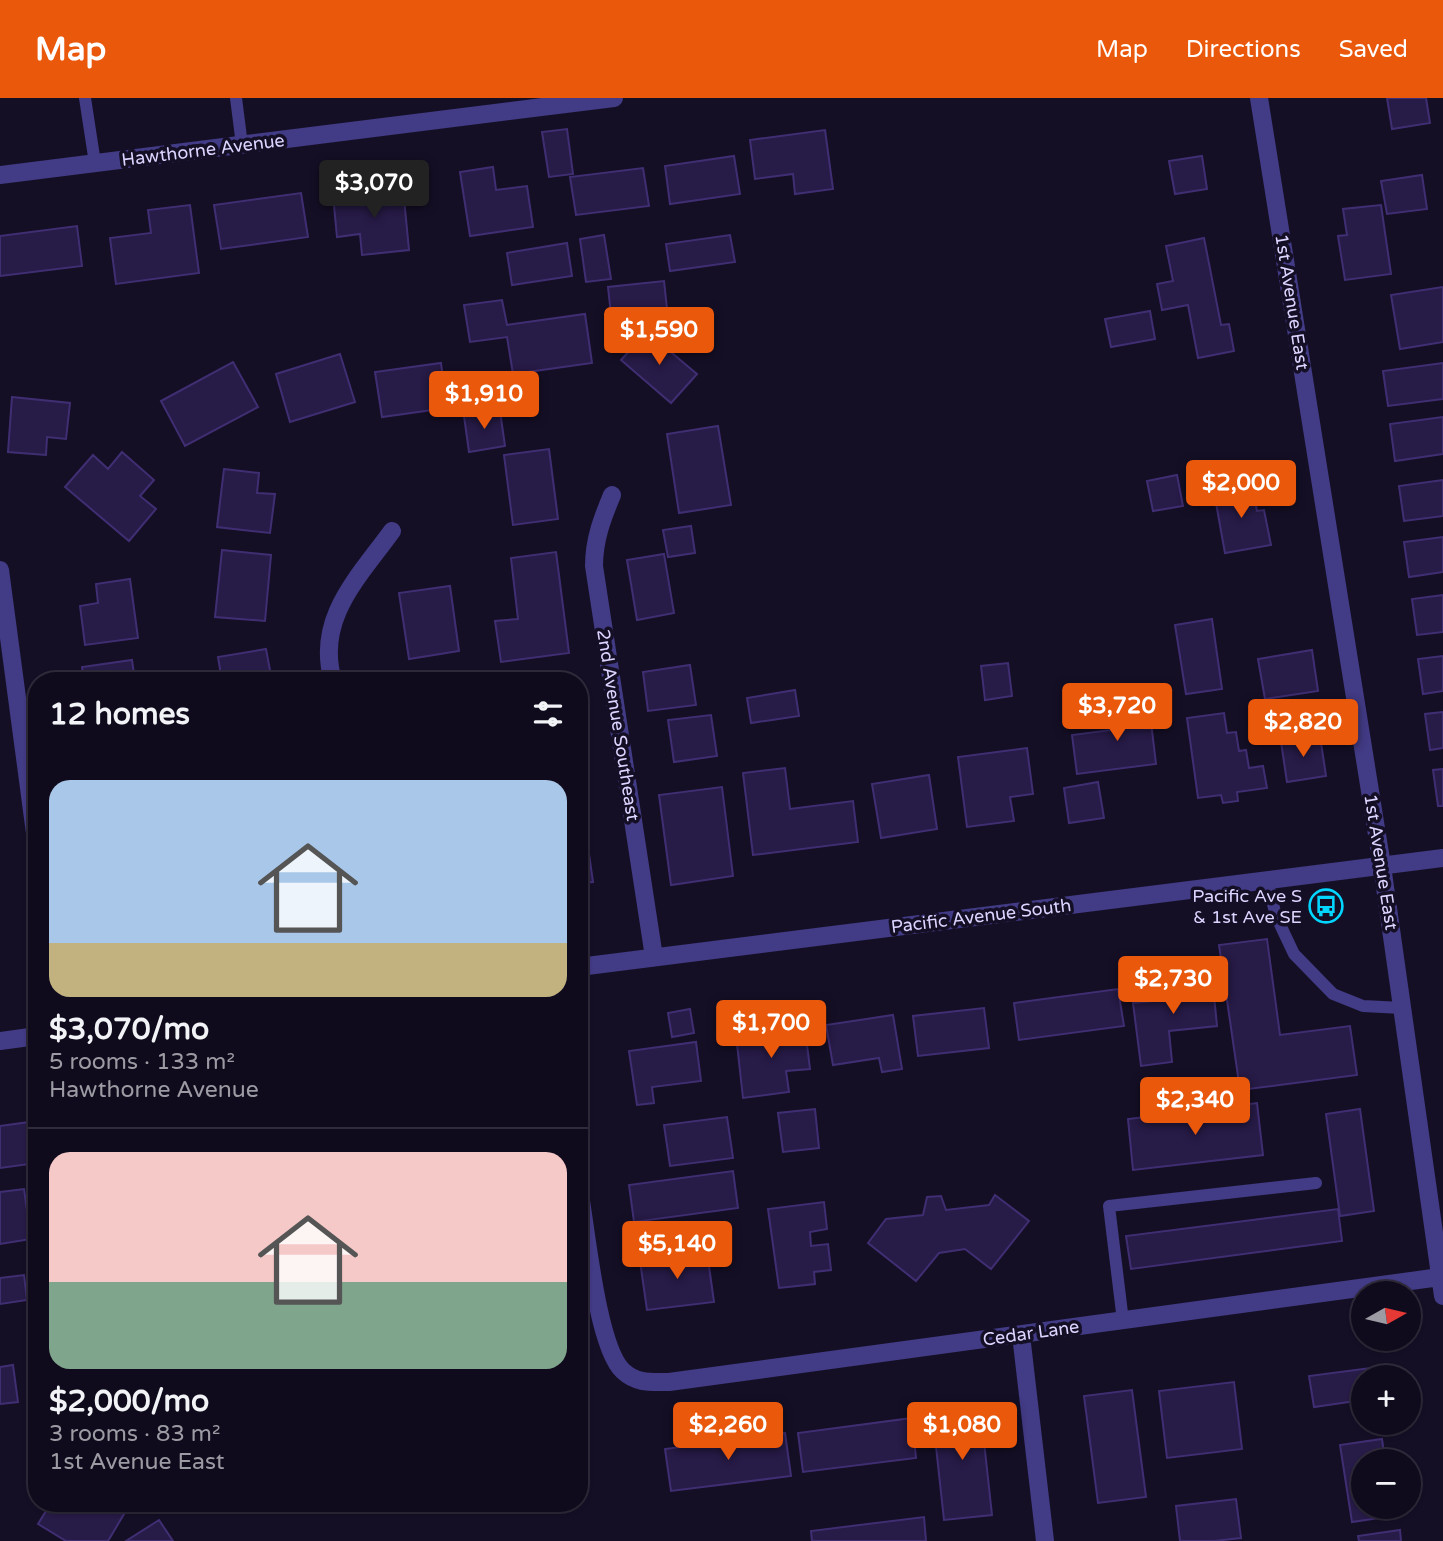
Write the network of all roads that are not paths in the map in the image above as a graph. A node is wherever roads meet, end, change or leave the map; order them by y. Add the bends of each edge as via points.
1 (85, 98) edge
2 (236, 98) edge
3 (614, 98) edge
4 (1259, 98) edge
5 (242, 145) junction
6 (95, 163) junction
7 (0, 175) edge
8 (612, 495) dead end
9 (392, 531) dead end
10 (0, 570) edge
11 (332, 672) edge
12 (28, 780) edge
13 (1443, 858) edge
14 (1382, 866) junction
15 (1267, 880) junction
16 (654, 957) junction
17 (588, 966) edge
18 (1402, 1009) junction
19 (28, 1037) edge
20 (0, 1041) edge
21 (1316, 1183) dead end
22 (588, 1242) edge
23 (1440, 1277) junction
24 (1443, 1296) edge
25 (1123, 1321) junction
26 (1021, 1335) junction
27 (1045, 1541) edge

1 - 6 lane
2 - 5 lane
3 - 5 street, Hawthorne Avenue
4 - 14 street, 1st Avenue East
5 - 6 street, Hawthorne Avenue
6 - 7 street, Hawthorne Avenue
8 - 16 street, 2nd Avenue Southeast via 594,546 594,566
9 - 11 street via 333,618 328,646
10 - 12 street
13 - 14 street, Pacific Avenue South
14 - 15 street, Pacific Avenue South
14 - 18 street, 1st Avenue East
15 - 16 street, Pacific Avenue South
15 - 18 lane via 1276,916 1294,954 1334,994 1363,1006
16 - 17 street, Pacific Avenue South
18 - 23 street, 1st Avenue East
19 - 20 street
21 - 25 lane via 1110,1206
22 - 26 street, Cedar Lane via 603,1333 614,1360 640,1382 669,1382
23 - 24 street, 1st Avenue East
23 - 25 street, Cedar Lane
25 - 26 street, Cedar Lane
26 - 27 street

